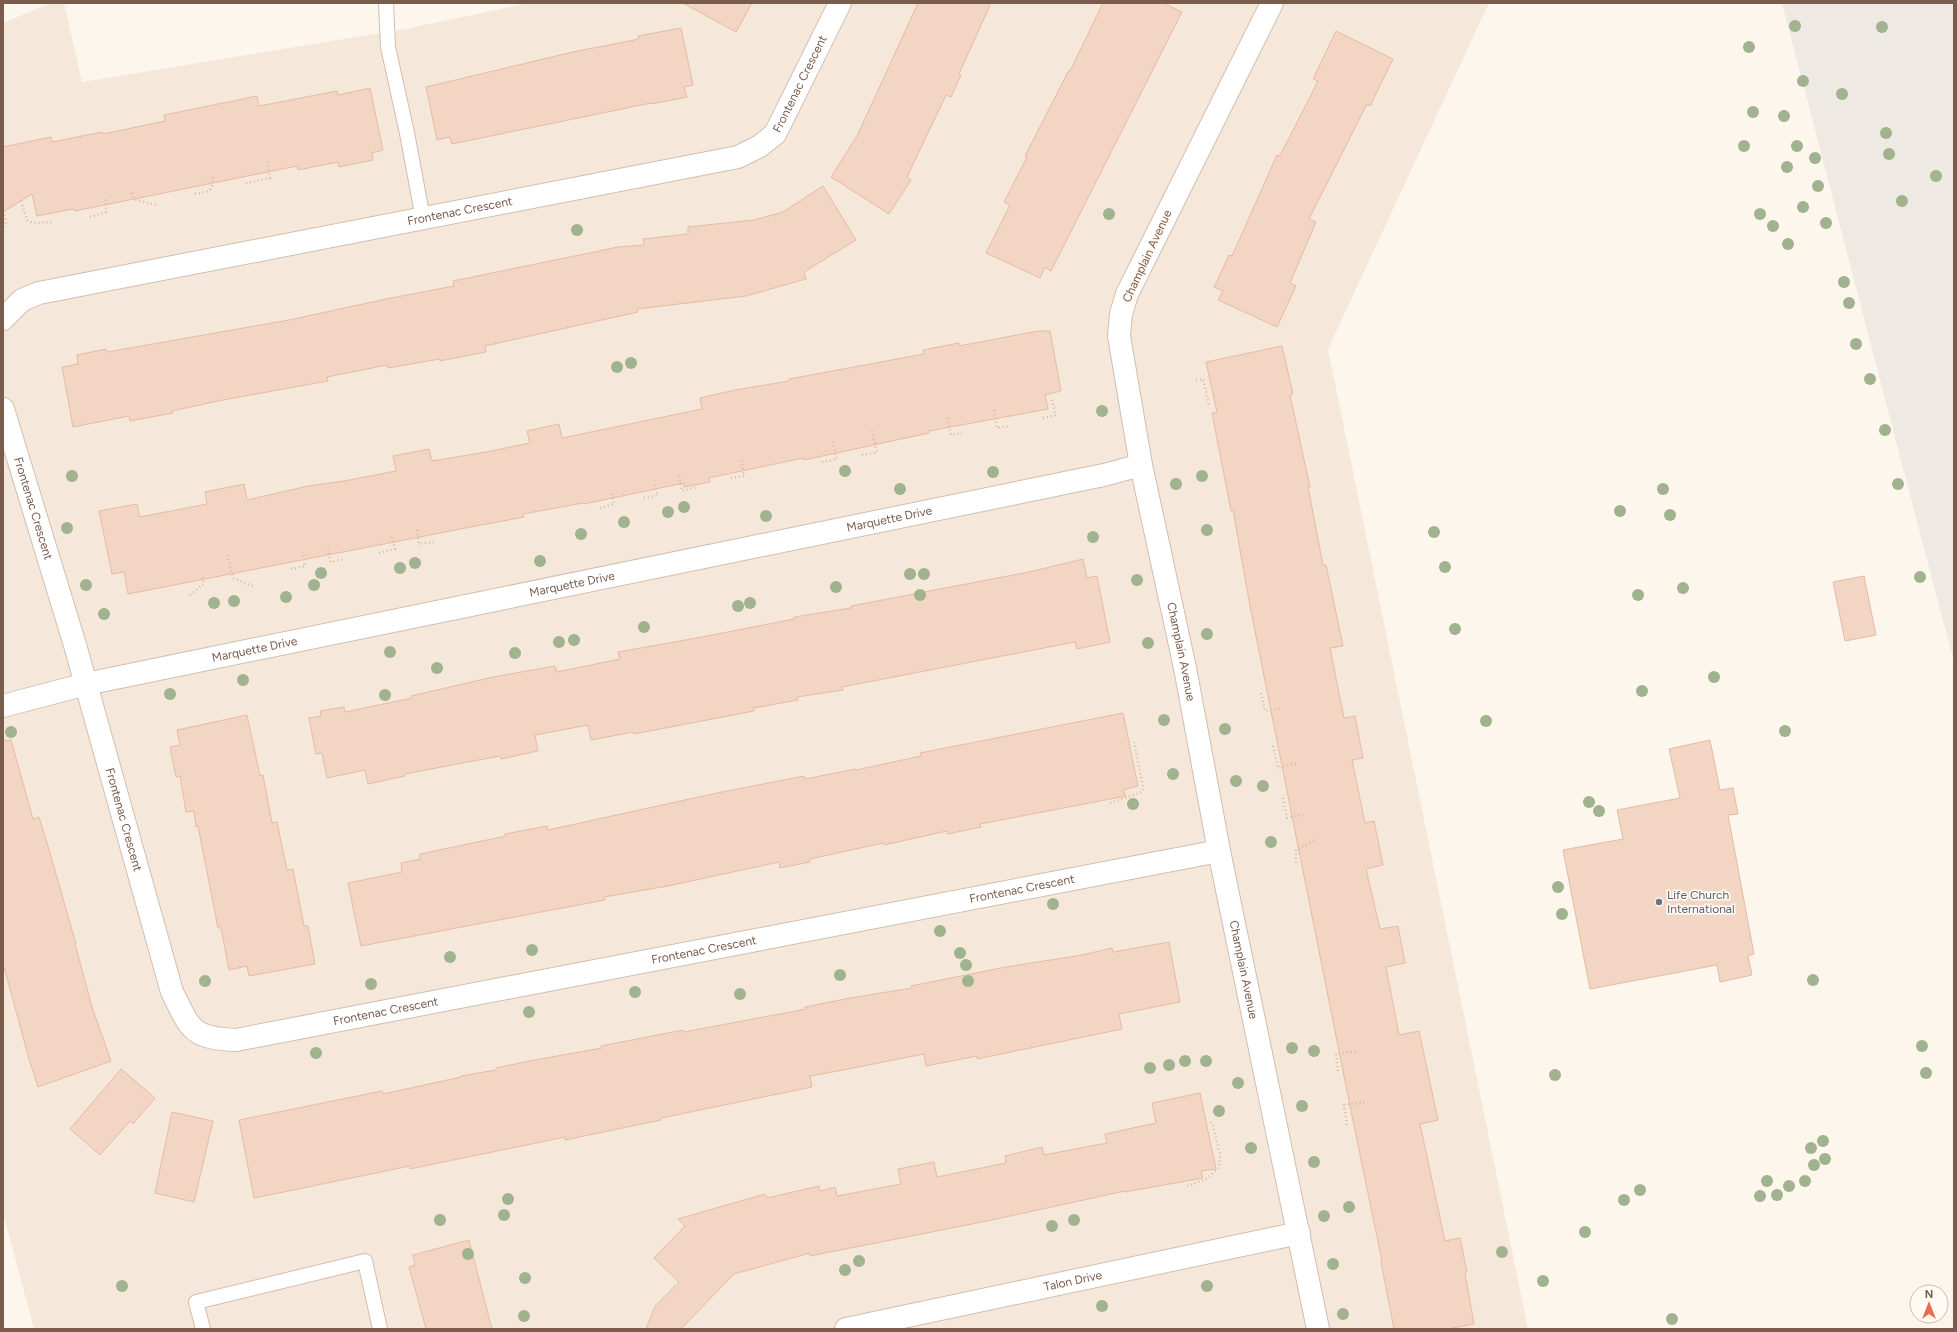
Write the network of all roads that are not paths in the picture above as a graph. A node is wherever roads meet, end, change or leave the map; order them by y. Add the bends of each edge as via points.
1 (386, 3) edge
2 (840, 3) edge
3 (1272, 3) edge
4 (423, 219) junction
5 (3, 319) edge
6 (3, 409) edge
7 (1141, 465) junction
8 (86, 684) junction
9 (3, 706) edge
10 (1219, 851) junction
11 (1299, 1233) junction
12 (203, 1329) edge
13 (380, 1329) edge
14 (846, 1329) edge
15 (1318, 1329) edge

1 - 4 lane via 388,47
2 - 4 street, Frontenac Crescent via 775,134 738,158
3 - 7 street, Champlain Avenue via 1127,294 1121,314 1119,336
4 - 5 street, Frontenac Crescent via 39,293 22,300
6 - 8 street, Frontenac Crescent
7 - 8 street, Marquette Drive via 1065,483
7 - 10 street, Champlain Avenue via 1186,668
8 - 9 street, Marquette Drive
8 - 10 street, Frontenac Crescent via 172,992 190,1027 202,1035 219,1039 236,1040 261,1036
10 - 11 street, Champlain Avenue
11 - 14 street, Talon Drive
11 - 15 street, Champlain Avenue
12 - 13 lane via 196,1302 365,1261

